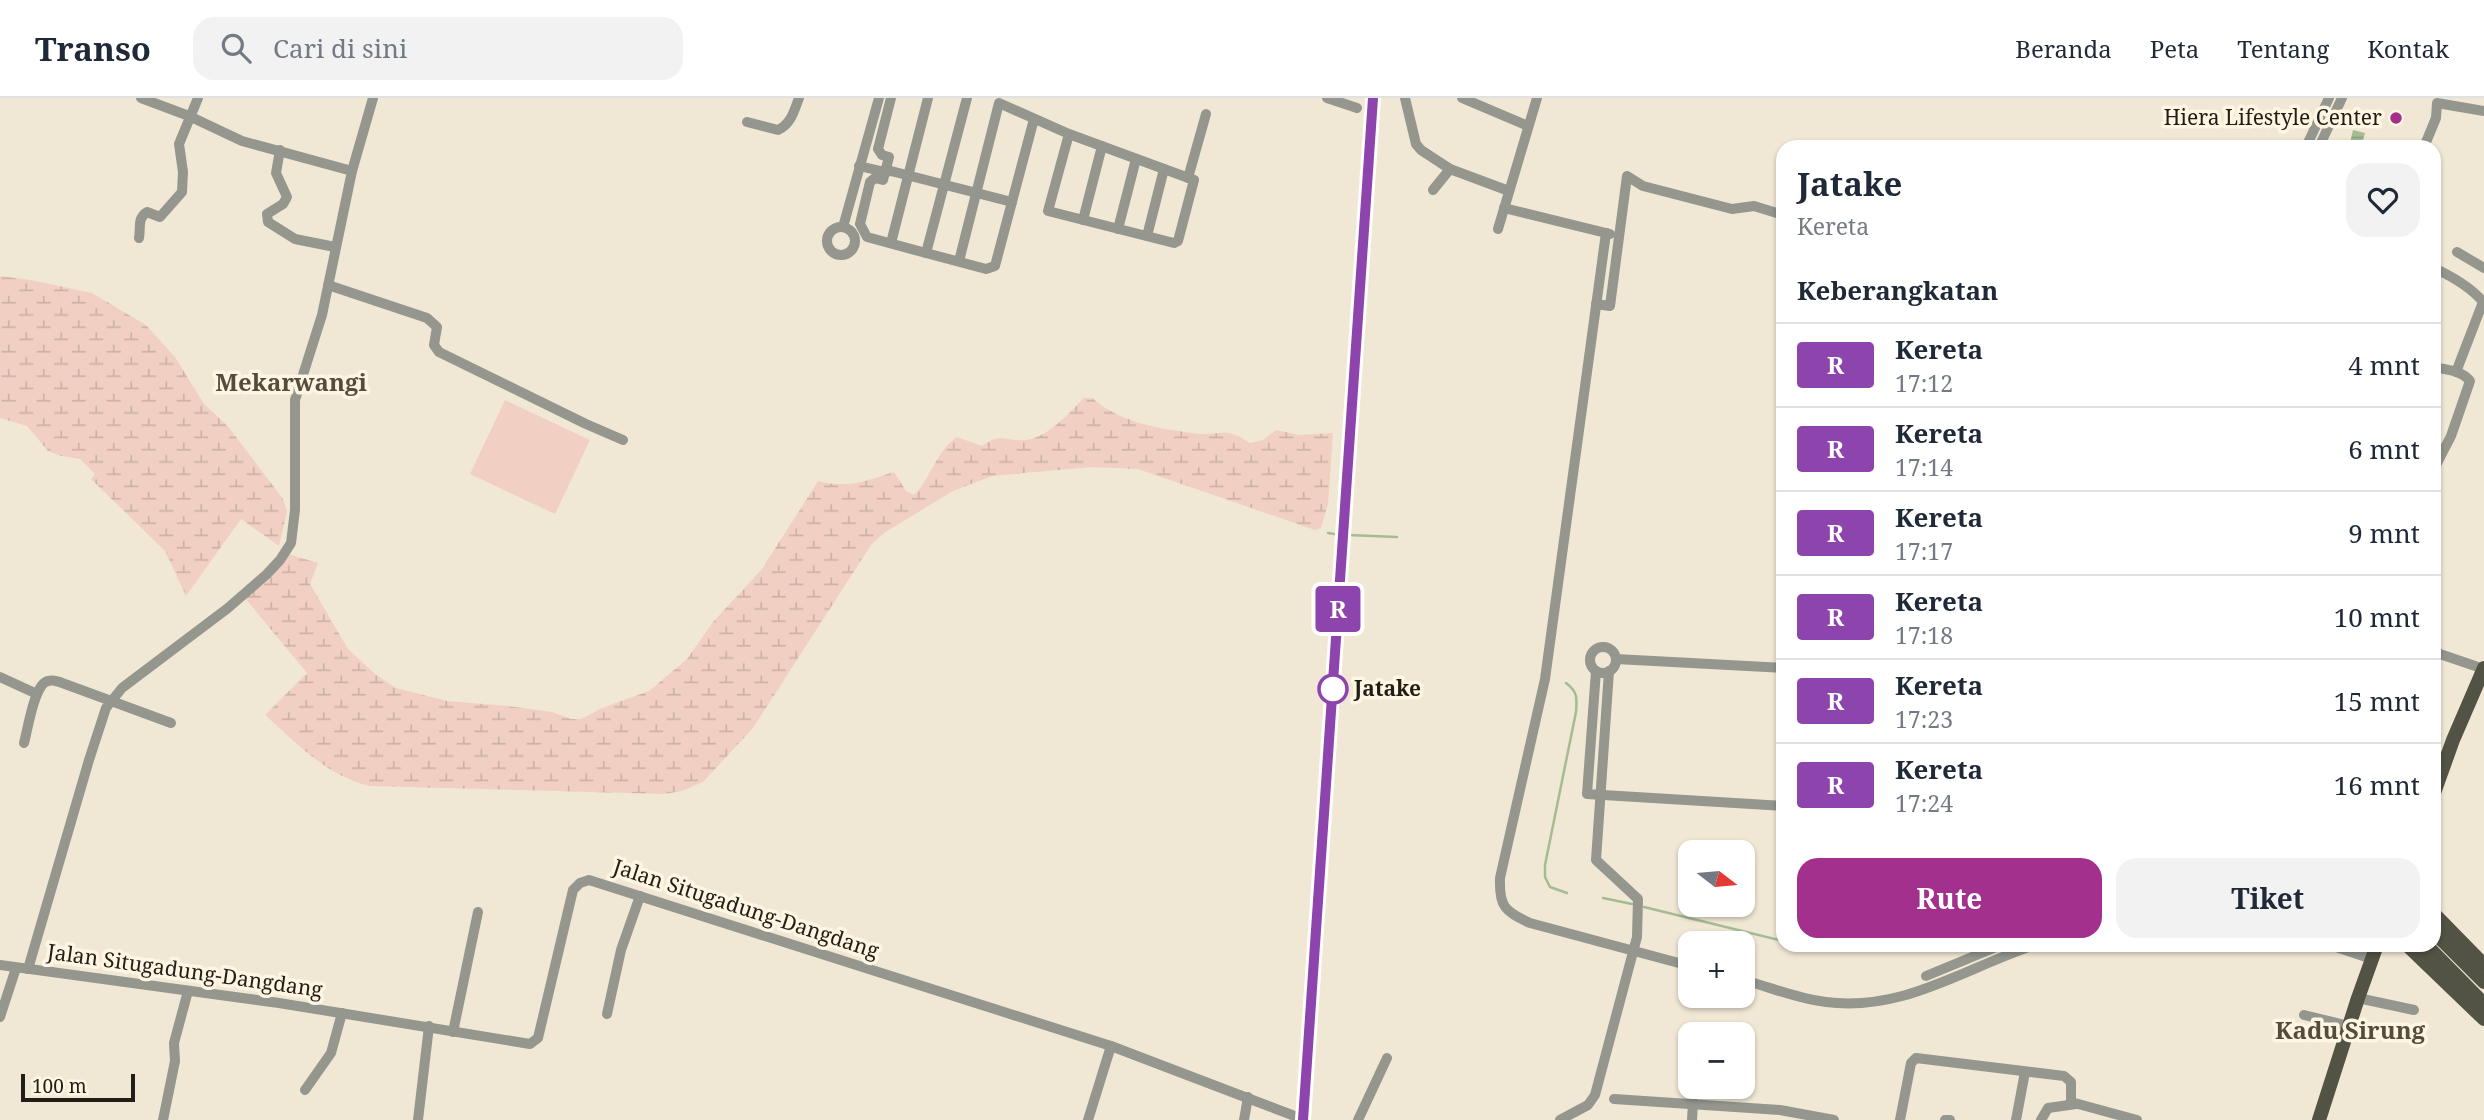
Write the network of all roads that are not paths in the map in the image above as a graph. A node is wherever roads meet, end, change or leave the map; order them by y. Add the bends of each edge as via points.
1 (141, 98) edge
2 (198, 98) edge
3 (373, 98) edge
4 (799, 98) edge
5 (879, 98) edge
6 (891, 98) edge
7 (928, 98) edge
8 (967, 98) edge
9 (1329, 98) edge
10 (1405, 98) edge
11 (1462, 98) edge
12 (1537, 98) edge
13 (2329, 98) edge
14 (2342, 98) edge
15 (1357, 108) dead end
16 (2484, 111) edge
17 (1206, 114) dead end
18 (189, 116) junction
19 (1034, 119) junction
20 (747, 122) dead end
21 (1528, 126) junction
22 (1069, 134) junction
23 (2309, 140) edge
24 (2322, 140) edge
25 (2427, 140) edge
26 (1102, 146) junction
27 (280, 150) junction
28 (1136, 159) junction
29 (860, 163) junction
30 (1164, 169) junction
31 (1450, 169) junction
32 (352, 170) junction
33 (888, 170) junction
34 (908, 175) junction
35 (1188, 178) junction
36 (944, 184) junction
37 (1643, 186) junction
38 (1433, 190) dead end
39 (1509, 191) junction
40 (976, 192) junction
41 (1625, 192) junction
42 (1012, 202) junction
43 (1504, 208) junction
44 (1776, 213) edge
45 (1083, 220) junction
46 (843, 227) dead end
47 (1118, 229) junction
48 (1498, 229) dead end
49 (1606, 233) junction
50 (1147, 236) junction
51 (1619, 236) junction
52 (139, 238) dead end
53 (891, 243) junction
54 (335, 247) junction
55 (2457, 252) dead end
56 (926, 253) junction
57 (959, 261) junction
58 (2484, 268) edge
59 (2441, 271) edge
60 (328, 285) junction
61 (1595, 304) junction
62 (2441, 369) edge
63 (2456, 372) junction
64 (623, 440) dead end
65 (2441, 455) edge
66 (2441, 654) edge
67 (1616, 659) junction
68 (1776, 668) edge
69 (2484, 668) edge
70 (1596, 671) junction
71 (1609, 671) junction
72 (0, 677) edge
73 (37, 694) junction
74 (112, 700) junction
75 (171, 723) dead end
76 (24, 743) dead end
77 (2441, 773) edge
78 (1600, 795) junction
79 (1776, 806) edge
80 (640, 896) junction
81 (478, 912) dead end
82 (2441, 943) edge
83 (2441, 947) edge
84 (1633, 950) junction
85 (1984, 952) edge
86 (2013, 952) edge
87 (2351, 952) edge
88 (2374, 952) edge
89 (2439, 952) edge
90 (2441, 952) edge
91 (2372, 959) junction
92 (1678, 963) edge
93 (2483, 964) edge
94 (0, 965) edge
95 (16, 968) junction
96 (28, 969) junction
97 (1926, 976) dead end
98 (2484, 982) edge
99 (1755, 983) edge
100 (188, 991) junction
101 (2358, 998) junction
102 (2484, 1004) edge
103 (2414, 1010) dead end
104 (342, 1013) junction
105 (607, 1014) dead end
106 (2304, 1015) dead end
107 (0, 1017) edge
108 (2484, 1019) edge
109 (429, 1026) junction
110 (2349, 1026) junction
111 (453, 1031) junction
112 (1111, 1046) junction
113 (1387, 1058) dead end
114 (2025, 1072) junction
115 (305, 1090) dead end
116 (1248, 1097) junction
117 (1614, 1098) dead end
118 (1693, 1102) junction
119 (2076, 1104) junction
120 (1790, 1115) edge
121 (163, 1120) edge
122 (418, 1120) edge
123 (1088, 1120) edge
124 (1244, 1120) edge
125 (1305, 1120) edge
126 (1357, 1120) edge
127 (1559, 1120) edge
128 (1692, 1120) edge
129 (1834, 1120) edge
130 (1900, 1120) edge
131 (2016, 1120) edge
132 (2040, 1120) edge
133 (2137, 1120) edge
134 (2319, 1120) edge

1 - 18 street
2 - 18 street
3 - 32 street
4 - 20 street via 782,129
5 - 29 street
6 - 33 street via 878,149 889,157
7 - 34 street
8 - 36 street
9 - 15 street
10 - 31 street via 1416,144
11 - 21 street
12 - 21 street
13 - 23 street
14 - 24 street
16 - 25 street via 2437,103
17 - 35 street
18 - 27 street via 242,141
18 - 52 street via 179,144 182,192 160,217 144,213
19 - 22 street
19 - 40 street via 999,103
19 - 42 street
21 - 39 street
22 - 26 street
22 - 45 street via 1048,211
26 - 28 street
26 - 45 street
27 - 32 street
27 - 54 street via 276,173 287,197 267,214 268,222 295,239
28 - 30 street
28 - 47 street
29 - 33 street
29 - 46 street
30 - 35 street
30 - 50 street
31 - 38 street
31 - 39 street
32 - 54 street
33 - 34 street
33 - 53 street via 883,180 870,182 860,224 867,237
34 - 36 street
34 - 53 street
35 - 50 street via 1194,180 1178,240
36 - 40 street
36 - 56 street
37 - 41 street
37 - 41 street via 1627,176
37 - 44 street via 1732,209 1754,206
39 - 43 street
40 - 42 street
40 - 57 street
41 - 51 street
42 - 57 street via 995,266 986,269
43 - 48 street
43 - 49 street
45 - 47 street
47 - 50 street
49 - 51 street
49 - 61 street
51 - 61 street via 1609,306
53 - 56 street
54 - 60 street
55 - 58 street
56 - 57 street
59 - 63 street via 2483,302
60 - 64 street via 431,320 437,327 434,345 439,352
60 - 74 street via 295,400 295,510 287,551 228,608 131,680
61 - 84 street via 1545,679 1499,899 1506,910 1530,923
62 - 63 street
63 - 65 street via 2470,381
66 - 69 street
67 - 68 street
67 - 70 street via 1610,649 1597,648 1590,660
67 - 71 street
69 - 77 main road
70 - 71 street
70 - 78 street via 1587,794
71 - 78 street
72 - 73 street
73 - 74 street via 42,684 53,681
73 - 76 street
74 - 75 street
74 - 96 street via 96,735
78 - 79 street
78 - 84 street via 1596,860 1638,899
80 - 105 street via 621,950
80 - 111 street, Jalan Situgadung-Dangdang via 589,880 573,890 535,1042
80 - 112 street, Jalan Situgadung-Dangdang
81 - 111 street
82 - 93 main road
83 - 98 main road
84 - 92 street
84 - 127 street via 1595,1095 1588,1105
85 - 97 street
86 - 99 street via 1902,998 1853,1004 1824,1002
87 - 91 street
88 - 91 main road
89 - 108 main road
90 - 102 main road
91 - 101 main road
94 - 95 street, Jalan Situgadung-Dangdang
95 - 96 street, Jalan Situgadung-Dangdang
95 - 107 street
96 - 100 street, Jalan Situgadung-Dangdang
100 - 104 street, Jalan Situgadung-Dangdang
100 - 121 street via 174,1043 175,1061
101 - 103 street
101 - 110 main road
104 - 109 street, Jalan Situgadung-Dangdang
104 - 115 street via 331,1053
106 - 110 street
109 - 111 street, Jalan Situgadung-Dangdang
109 - 122 street
110 - 134 main road
112 - 116 street, Jalan Situgadung-Dangdang
112 - 123 street
113 - 126 street
114 - 119 street via 2068,1078 2070,1100
114 - 130 street via 1916,1058 1911,1063
114 - 131 street
116 - 124 street
116 - 125 street, Jalan Situgadung-Dangdang
117 - 118 street
118 - 120 street
118 - 128 street
119 - 132 street via 2048,1108
119 - 133 street
120 - 129 street

